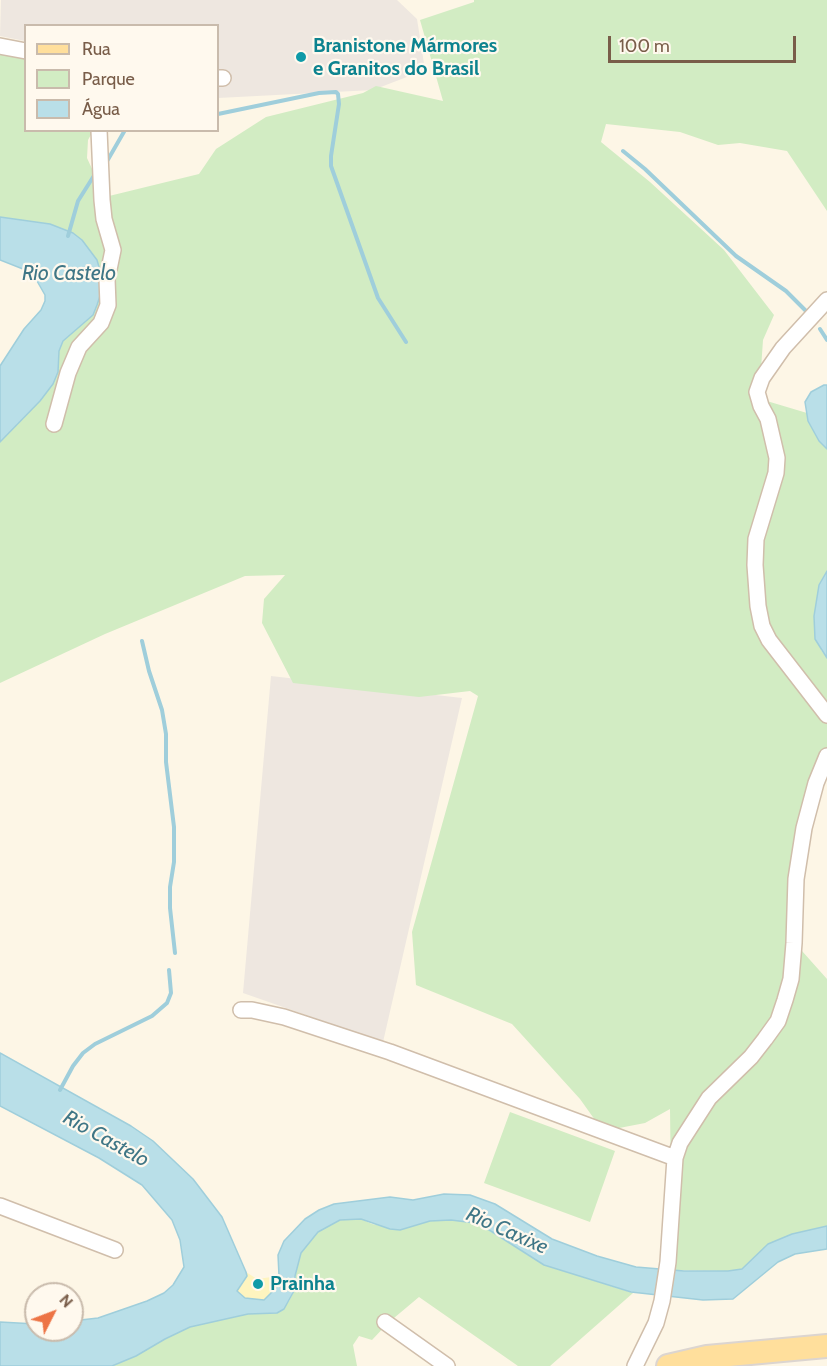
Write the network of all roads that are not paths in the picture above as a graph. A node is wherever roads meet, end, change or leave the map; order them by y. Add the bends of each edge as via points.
1 (0, 46) edge
2 (24, 51) edge
3 (99, 132) edge
4 (827, 300) edge
5 (54, 424) dead end
6 (827, 715) edge
7 (827, 756) edge
8 (241, 1010) dead end
9 (675, 1158) junction
10 (0, 1206) edge
11 (116, 1250) dead end
12 (385, 1322) dead end
13 (827, 1346) edge
14 (447, 1366) edge
15 (635, 1366) edge
16 (668, 1366) edge

1 - 2 street
3 - 5 street via 104,219 113,250 107,279 108,305 101,323 79,347
4 - 6 street via 783,348 757,392 777,458 756,539 755,565 762,626
7 - 9 street via 804,828 795,879 791,979 778,1021 751,1057 710,1098 680,1143
8 - 9 street via 284,1017 390,1052
9 - 15 street via 662,1301
10 - 11 street
12 - 14 street
13 - 16 main road via 707,1357

